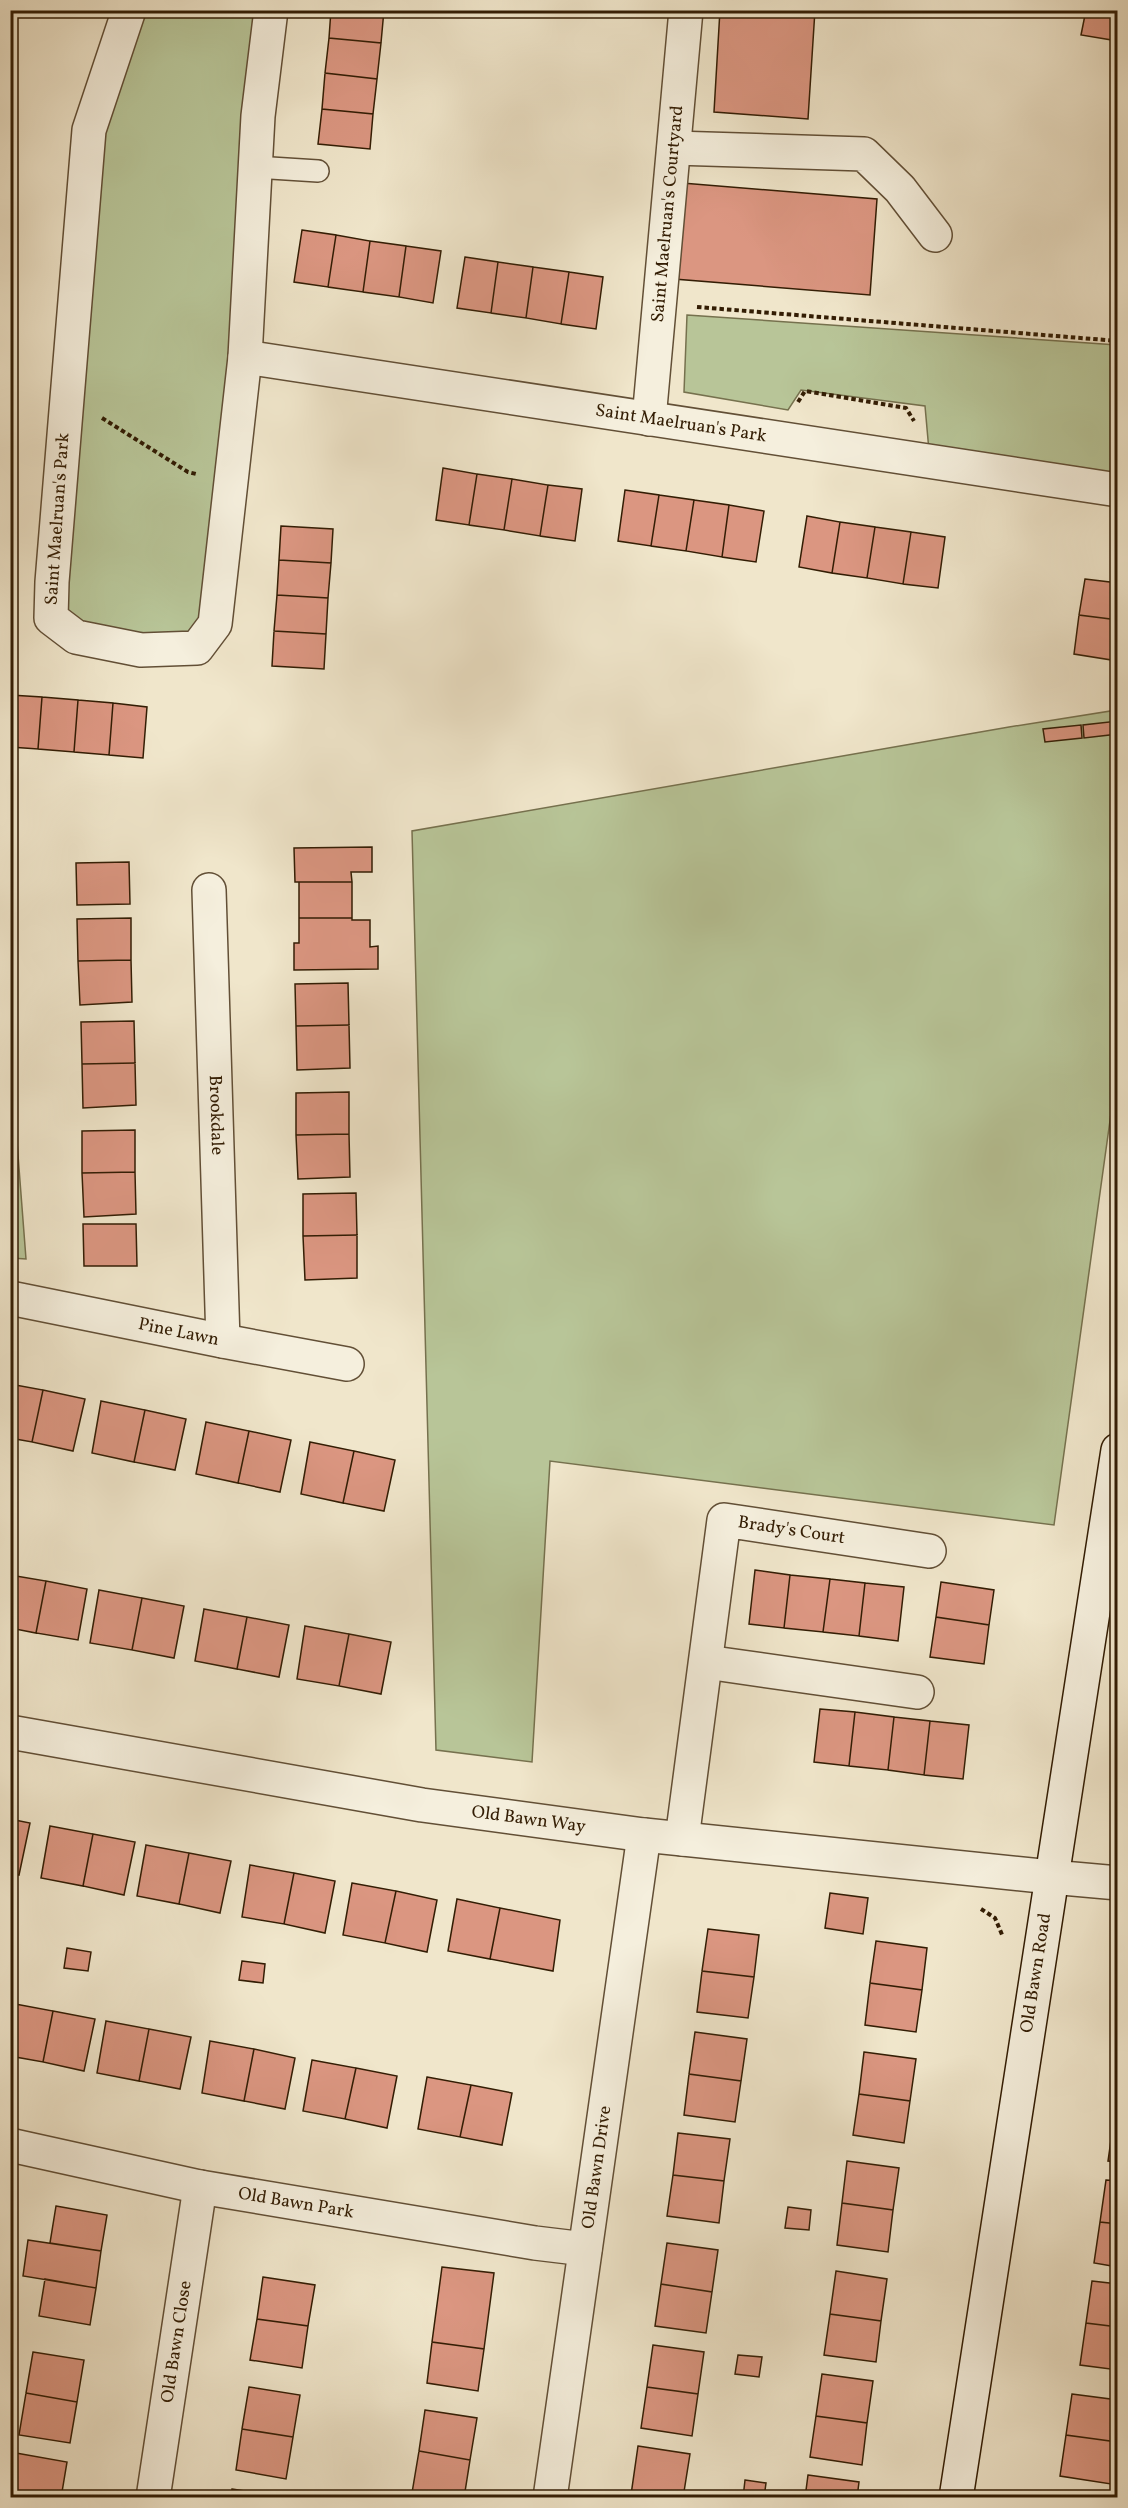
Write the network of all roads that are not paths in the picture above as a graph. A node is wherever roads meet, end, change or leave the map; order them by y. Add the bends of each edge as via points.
1 (129, 10) edge
2 (271, 10) edge
3 (686, 10) edge
4 (674, 148) junction
5 (255, 168) junction
6 (318, 171) dead end
7 (934, 235) dead end
8 (245, 357) junction
9 (649, 419) junction
10 (1118, 490) edge
11 (209, 890) dead end
12 (10, 1298) edge
13 (223, 1341) junction
14 (348, 1364) dead end
15 (1118, 1450) edge
16 (929, 1551) dead end
17 (706, 1662) junction
18 (917, 1692) dead end
19 (10, 1732) edge
20 (644, 1835) junction
21 (682, 1839) junction
22 (1051, 1876) junction
23 (1118, 1883) edge
24 (10, 2145) edge
25 (200, 2187) junction
26 (585, 2249) junction
27 (153, 2498) edge
28 (550, 2498) edge
29 (956, 2498) edge

1 - 8 street, Saint Maelruan's Park via 89,130 51,618 76,637 141,650 197,648 215,624
2 - 5 street, Saint Maelruan's Park
3 - 4 street, Saint Maelruan's Courtyard
4 - 7 street via 864,154 900,189
4 - 9 street, Saint Maelruan's Courtyard
5 - 6 lane
5 - 8 street, Saint Maelruan's Park
8 - 9 street, Saint Maelruan's Park
9 - 10 street, Saint Maelruan's Park
11 - 13 street, Brookdale
12 - 13 street, Pine Lawn
13 - 14 street, Pine Lawn
15 - 22 street, Old Bawn Road
16 - 17 street, Brady's Court via 724,1520
17 - 18 street
17 - 21 street, Brady's Court
19 - 20 street, Old Bawn Way via 422,1805
20 - 21 street, Old Bawn Way
20 - 26 street, Old Bawn Drive
21 - 22 street, Old Bawn Way
22 - 23 street, Old Bawn Way
22 - 29 street, Old Bawn Road
24 - 25 street, Old Bawn Park
25 - 26 street, Old Bawn Park
25 - 27 street, Old Bawn Close
26 - 28 street, Old Bawn Drive

